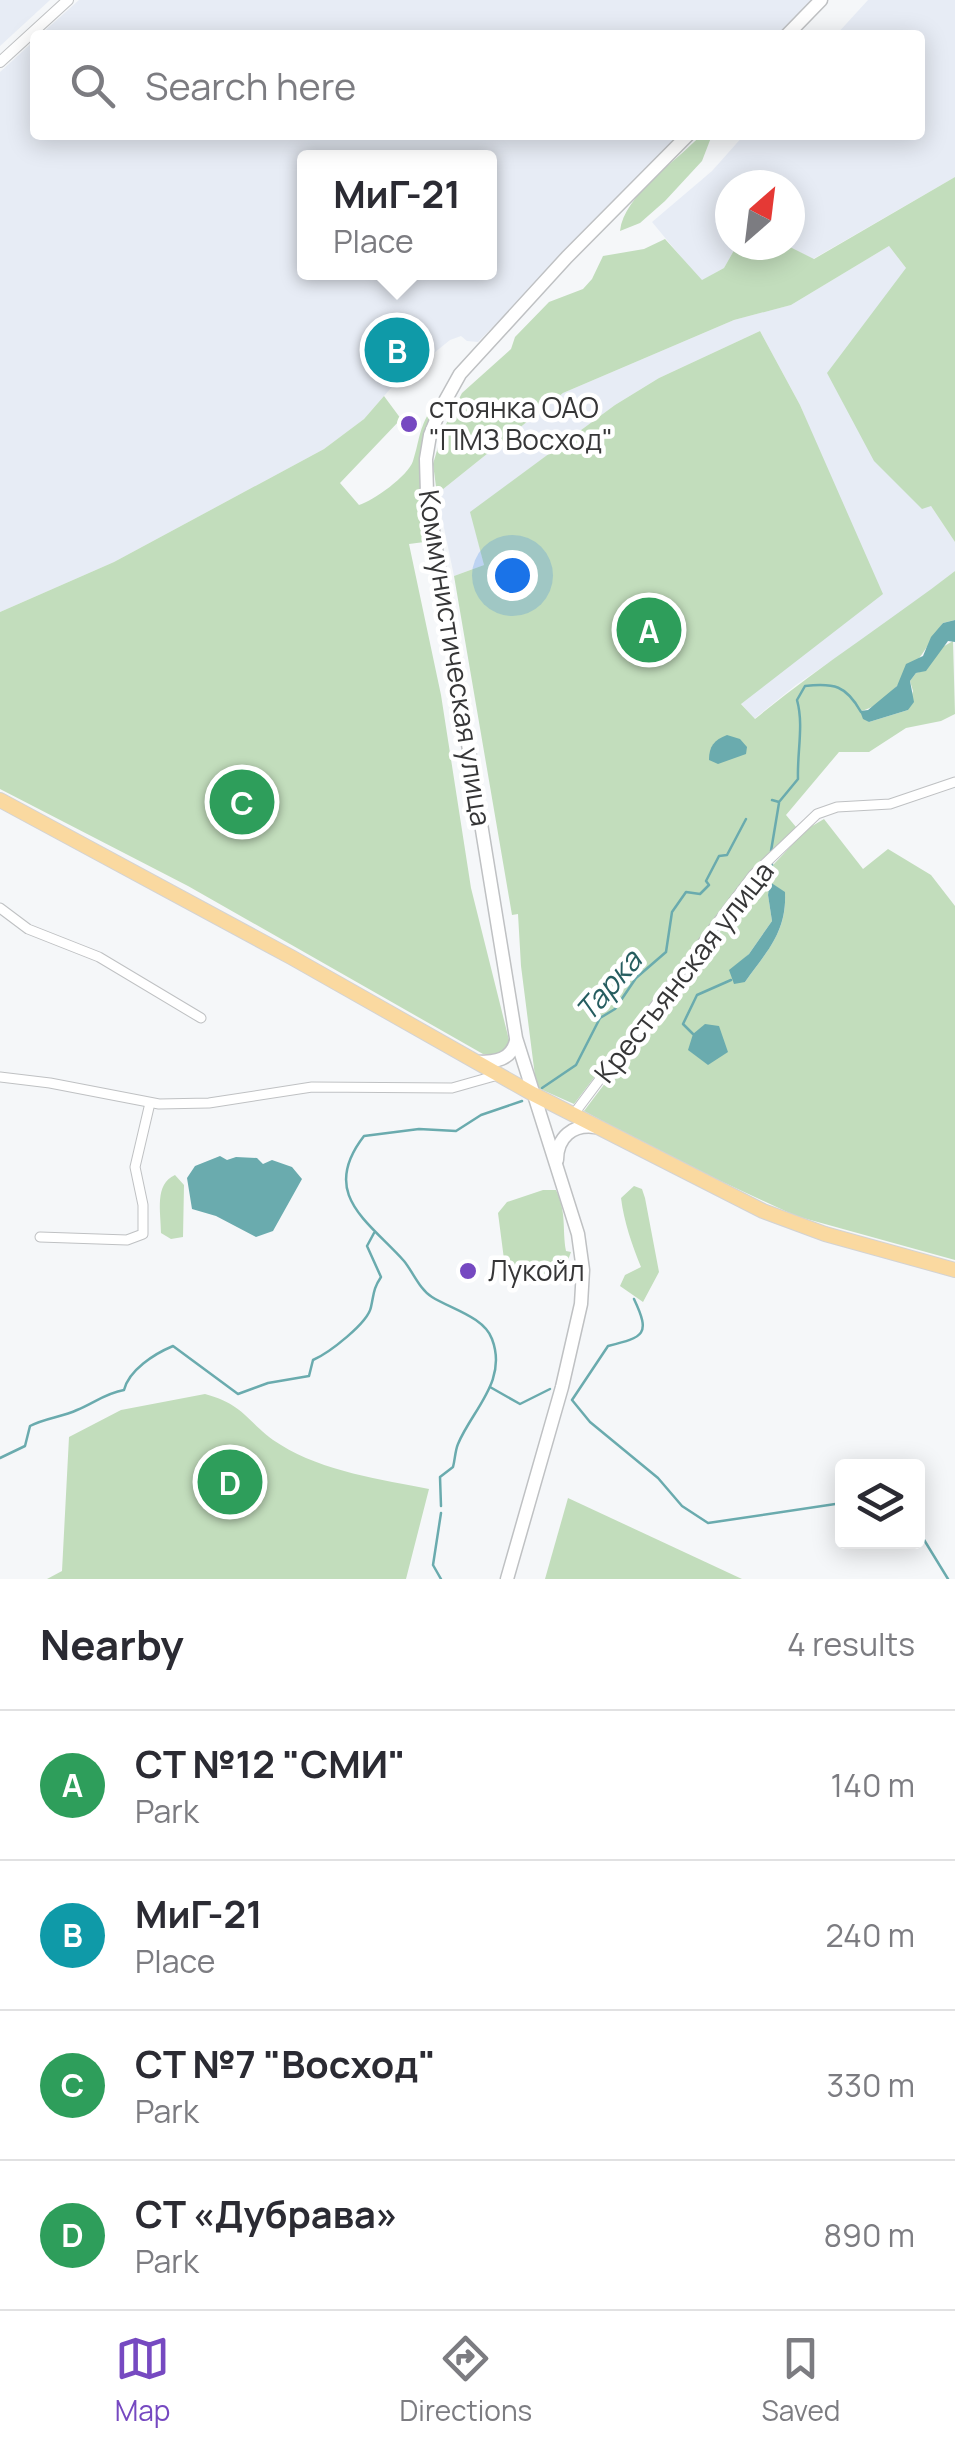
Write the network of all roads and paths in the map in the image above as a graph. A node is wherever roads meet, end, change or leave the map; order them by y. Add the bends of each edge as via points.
1 (68, 0) edge
2 (821, 0) edge
3 (35, 30) edge
4 (791, 30) edge
5 (30, 35) edge
6 (0, 62) edge
7 (683, 140) edge
8 (955, 782) edge
9 (0, 800) edge
10 (0, 908) edge
11 (201, 1018) dead end
12 (516, 1038) junction
13 (477, 1062) junction
14 (498, 1074) junction
15 (0, 1077) edge
16 (533, 1094) junction
17 (150, 1103) junction
18 (577, 1111) junction
19 (596, 1127) junction
20 (560, 1177) junction
21 (40, 1238) dead end
22 (955, 1270) edge
23 (507, 1579) edge

1 - 3 street
2 - 4 main road
5 - 6 street
7 - 12 main road, Коммунистическая улица via 472,358 428,443 427,493
8 - 18 street, Крестьянская улица via 890,804 817,814 754,874
9 - 13 main road
10 - 11 street
12 - 13 main road via 503,1059
12 - 16 main road, Коммунистическая улица
13 - 14 main road
14 - 16 main road
14 - 17 street via 452,1088 312,1087 209,1103
15 - 17 street
16 - 18 main road
16 - 20 main road, Коммунистическая улица
17 - 21 street via 135,1167 143,1234 127,1240
18 - 19 main road
19 - 20 main road via 565,1136 556,1154
19 - 22 main road via 789,1222
20 - 23 main road, Коммунистическая улица via 581,1246 581,1304

